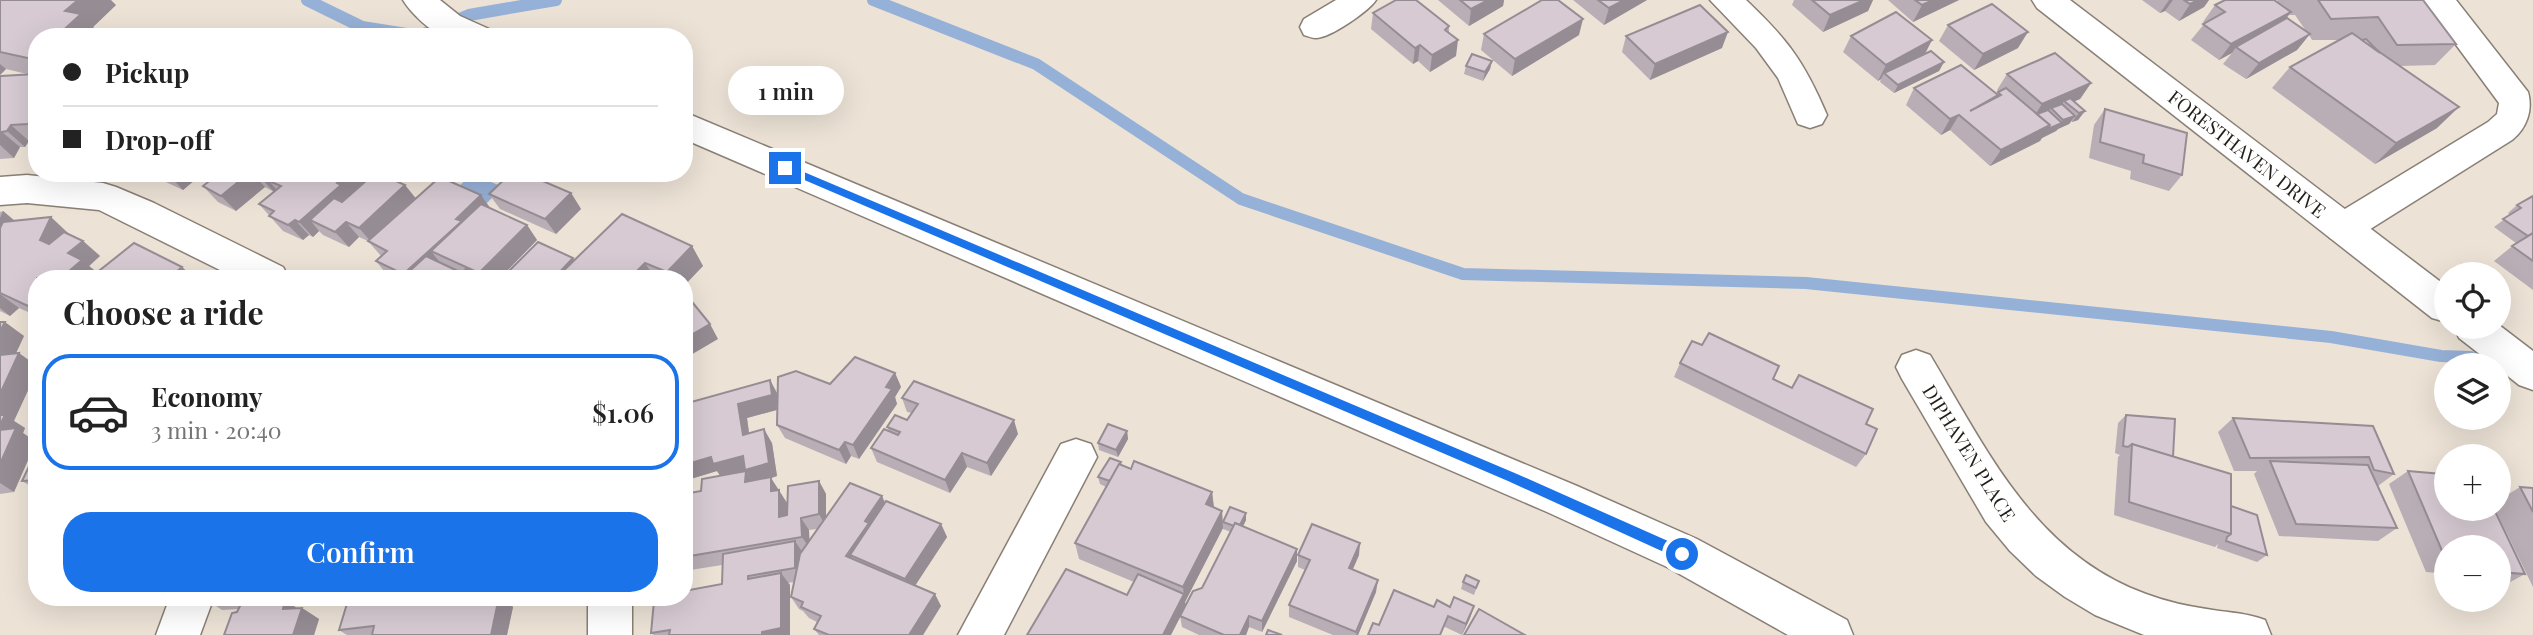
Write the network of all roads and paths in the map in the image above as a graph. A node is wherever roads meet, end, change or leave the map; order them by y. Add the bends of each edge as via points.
1 (419, 0) edge
2 (1360, 0) edge
3 (1726, 0) edge
4 (2048, 0) edge
5 (2440, 0) edge
6 (1316, 27) dead end
7 (457, 28) edge
8 (1810, 115) dead end
9 (693, 129) edge
10 (0, 191) edge
11 (2343, 228) junction
12 (254, 270) edge
13 (2434, 298) edge
14 (2489, 339) edge
15 (1916, 367) dead end
16 (2533, 373) edge
17 (1076, 457) dead end
18 (189, 606) edge
19 (610, 606) edge
20 (178, 635) edge
21 (610, 635) edge
22 (980, 635) edge
23 (1831, 635) edge
24 (2249, 635) edge

1 - 7 street
2 - 6 street
3 - 8 street via 1768,40 1793,74
4 - 11 street, FORESTHAVEN DRIVE
5 - 11 street via 2516,101 2516,110 2500,131
9 - 23 street via 1562,499 1682,554
10 - 12 street via 27,189 103,197
11 - 13 street, FORESTHAVEN DRIVE
14 - 16 street
15 - 24 street, DIPHAVEN PLACE via 1999,507 2055,567 2127,609 2213,633
17 - 22 street
18 - 20 street
19 - 21 street

